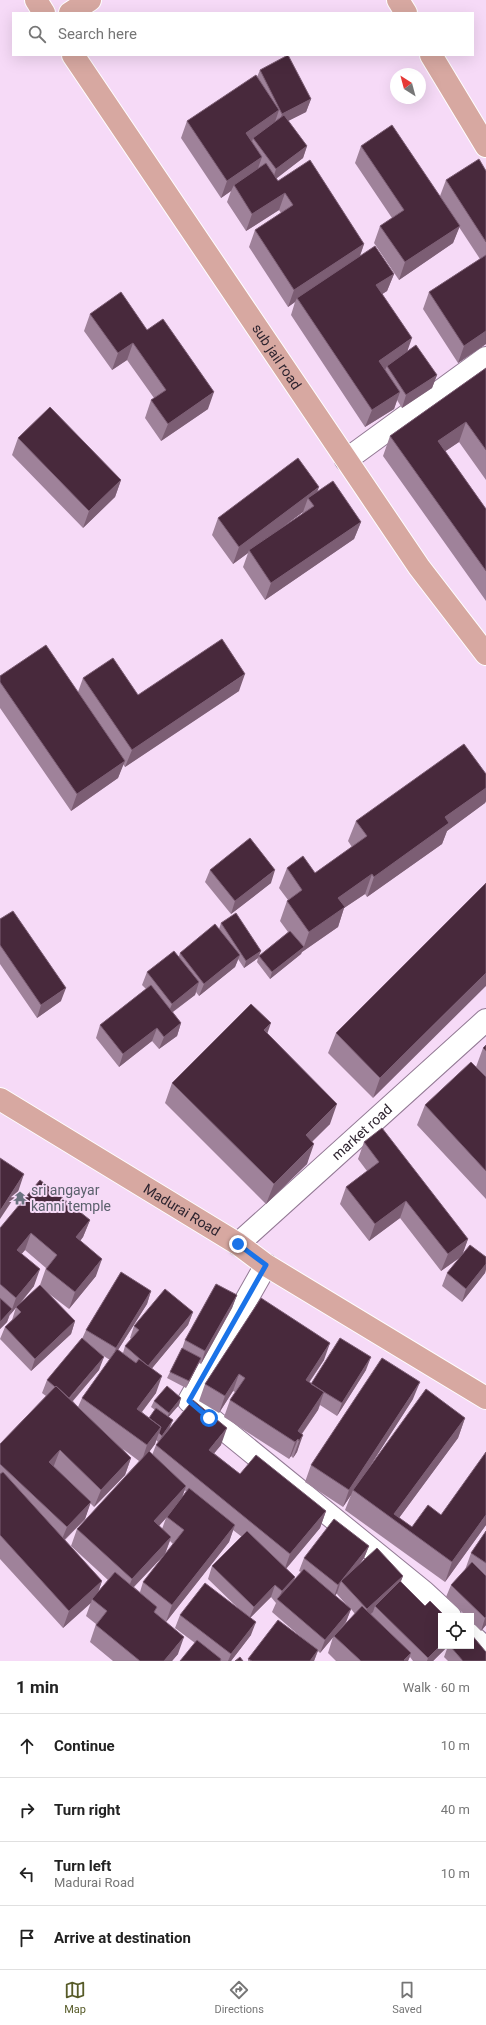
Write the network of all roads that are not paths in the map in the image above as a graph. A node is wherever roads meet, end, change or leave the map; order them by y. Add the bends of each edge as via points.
1 (36, 0) edge
2 (90, 0) edge
3 (398, 0) edge
4 (43, 12) edge
5 (72, 12) edge
6 (405, 12) edge
7 (74, 56) edge
8 (433, 56) edge
9 (486, 146) edge
10 (486, 358) edge
11 (346, 460) junction
12 (486, 654) edge
13 (486, 1020) edge
14 (0, 1099) edge
15 (238, 1244) junction
16 (266, 1265) junction
17 (486, 1398) edge
18 (447, 1613) edge
19 (474, 1638) edge
20 (486, 1649) edge

1 - 4 main road
2 - 5 main road
3 - 6 main road
7 - 11 main road, sub jail road
8 - 9 main road
10 - 11 street
11 - 12 main road, sub jail road via 419,567
13 - 15 street, market road
14 - 15 main road, Madurai Road
15 - 16 main road, Madurai Road
16 - 17 main road, Madurai Road
16 - 18 street via 189,1401
19 - 20 street

